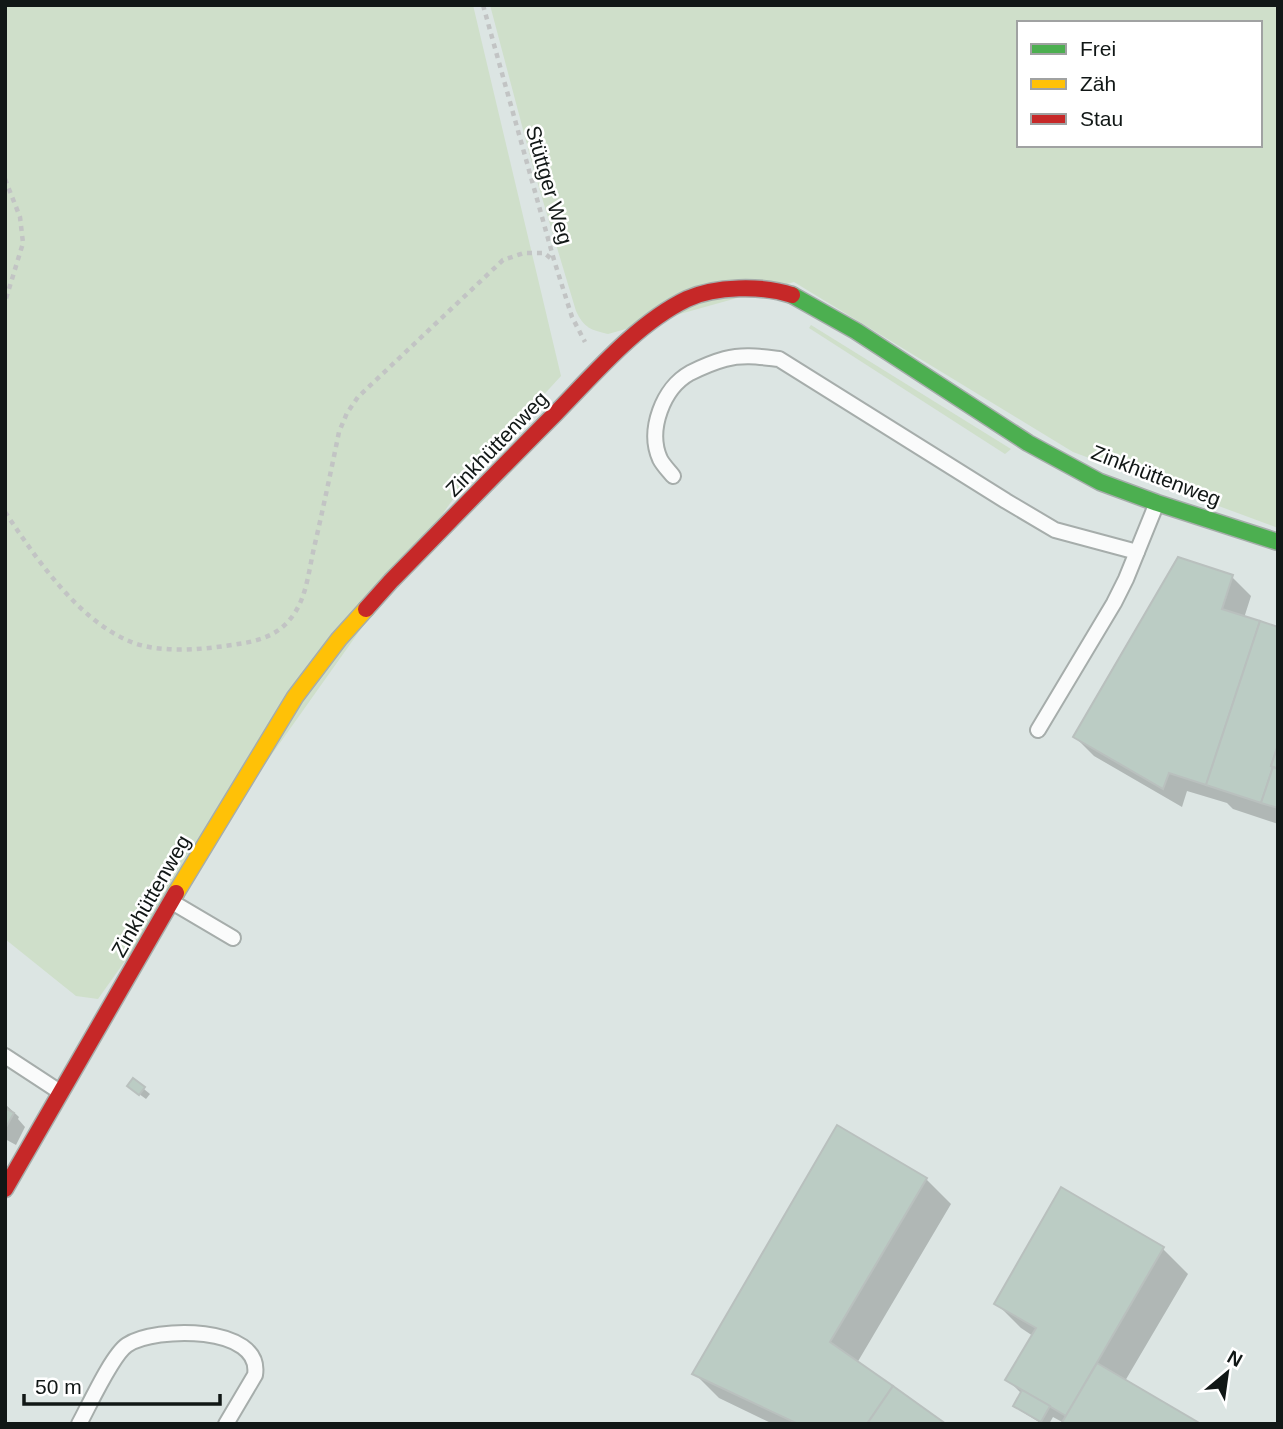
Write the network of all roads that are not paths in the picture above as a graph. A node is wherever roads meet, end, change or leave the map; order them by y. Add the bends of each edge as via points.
1 (673, 476) dead end
2 (1157, 503) junction
3 (1278, 542) edge
4 (1137, 552) junction
5 (1038, 730) dead end
6 (171, 901) junction
7 (233, 938) dead end
8 (5, 1056) edge
9 (61, 1093) junction
10 (5, 1189) edge
11 (79, 1424) edge
12 (226, 1424) edge

1 - 4 lane via 660,459 656,439 657,420 674,386 689,374 726,359 753,355 779,359 1055,530
2 - 3 street, Zinkhüttenweg
2 - 4 lane
2 - 6 street, Zinkhüttenweg via 1100,482 1028,443 856,331 789,294 726,288 689,298 651,320 600,368 339,639 295,696
4 - 5 lane via 1114,603
6 - 7 lane
6 - 9 street, Zinkhüttenweg
8 - 9 lane
9 - 10 street, Zinkhüttenweg
11 - 12 lane via 126,1345 143,1338 194,1332 225,1338 254,1357 254,1375

